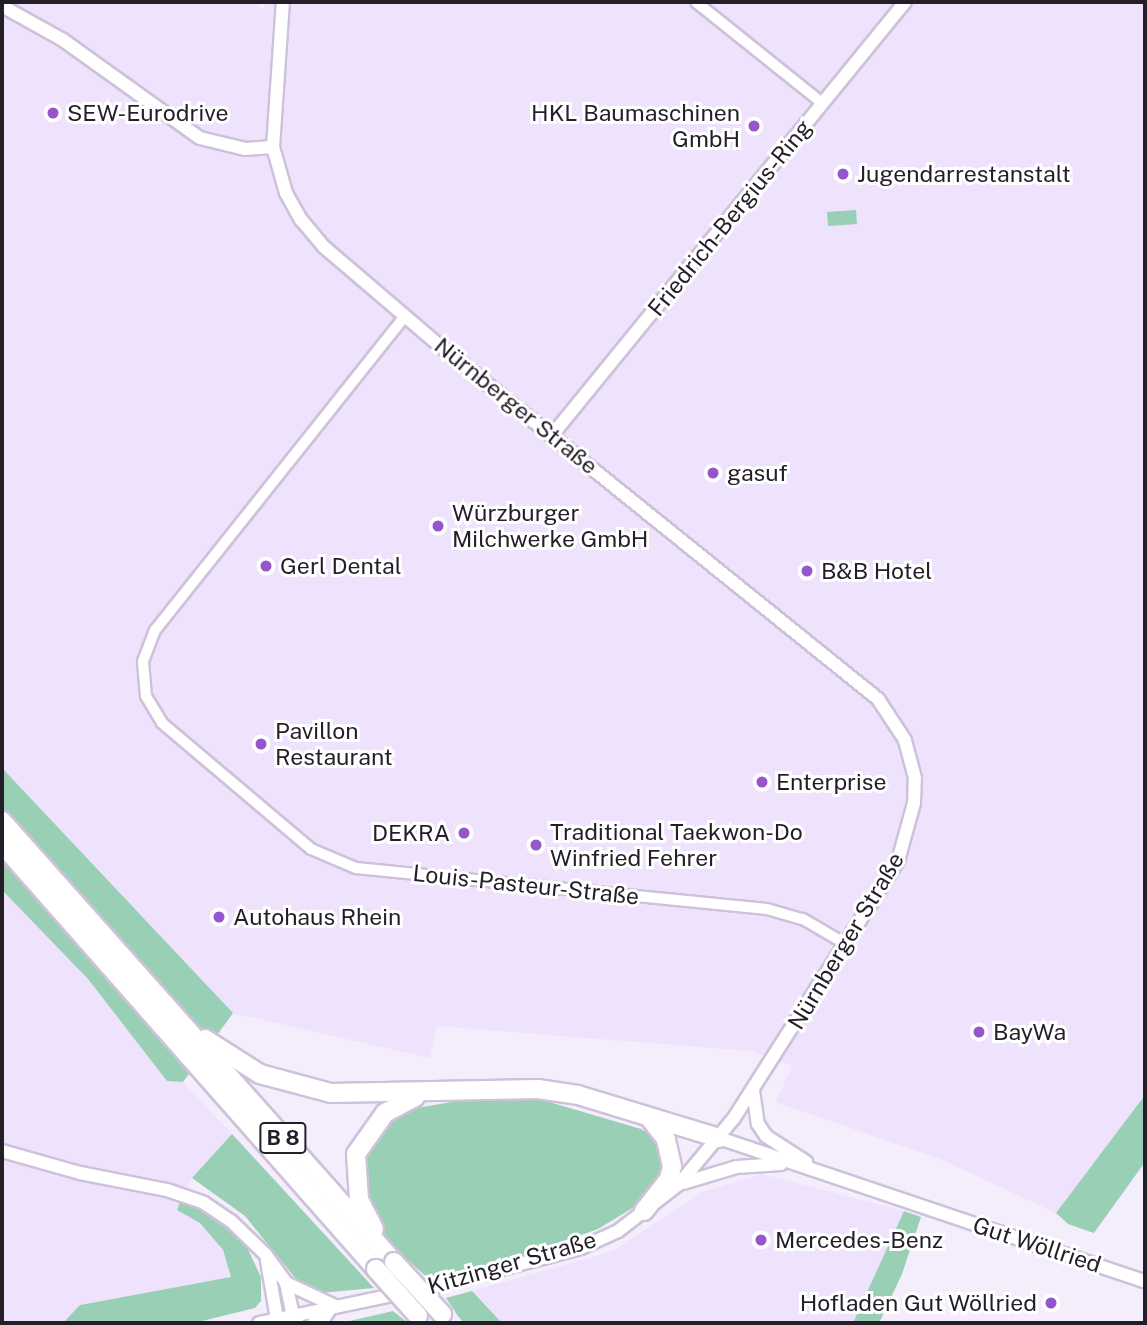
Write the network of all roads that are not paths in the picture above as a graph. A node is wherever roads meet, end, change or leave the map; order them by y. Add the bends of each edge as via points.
1 (283, 2) edge
2 (696, 2) edge
3 (905, 2) edge
4 (2, 6) edge
5 (822, 103) junction
6 (273, 147) junction
7 (405, 316) junction
8 (553, 434) junction
9 (2, 821) edge
10 (2, 844) edge
11 (845, 943) junction
12 (172, 1013) junction
13 (753, 1089) junction
14 (426, 1093) junction
15 (649, 1117) junction
16 (719, 1138) junction
17 (2, 1151) edge
18 (793, 1163) junction
19 (831, 1176) junction
20 (679, 1184) junction
21 (644, 1211) junction
22 (266, 1255) junction
23 (394, 1262) junction
24 (1145, 1280) edge
25 (286, 1283) junction
26 (326, 1312) edge
27 (447, 1319) edge
28 (280, 1321) edge
29 (422, 1321) edge

1 - 6 street
2 - 5 street
3 - 5 street, Friedrich-Bergius-Ring
4 - 6 street via 63,40 200,138 245,149
5 - 8 street, Friedrich-Bergius-Ring
6 - 7 street, Nürnberger Straße via 286,194 301,220 324,247
7 - 8 street, Nürnberger Straße
7 - 11 street, Louis-Pasteur-Straße via 155,630 143,662 146,696 162,723 311,849 356,869 768,909 803,919
8 - 11 street, Nürnberger Straße via 855,678 892,717 911,765 914,803 898,861
9 - 12 highway, B 8
10 - 29 highway, B 8, bridge
11 - 13 street, Nürnberger Straße
12 - 14 highway via 218,1050 290,1085 331,1093
12 - 23 highway, B 8
13 - 16 street, Nürnberger Straße
13 - 19 street via 758,1124 766,1136
14 - 15 highway via 538,1090 578,1095
14 - 23 highway via 386,1113 356,1154 359,1199
15 - 16 highway
15 - 21 highway via 666,1139 672,1166
16 - 18 street
16 - 20 street, Kitzinger Straße
17 - 22 street via 167,1189 204,1203 231,1221
18 - 19 street
18 - 20 street via 737,1167
19 - 24 street, Gut Wöllried
20 - 21 street, Kitzinger Straße
21 - 26 street, Kitzinger Straße via 600,1241 547,1258
22 - 25 street
22 - 28 street
23 - 27 highway, B 8, bridge
25 - 26 street
25 - 28 street
26 - 28 street, Kitzinger Straße

